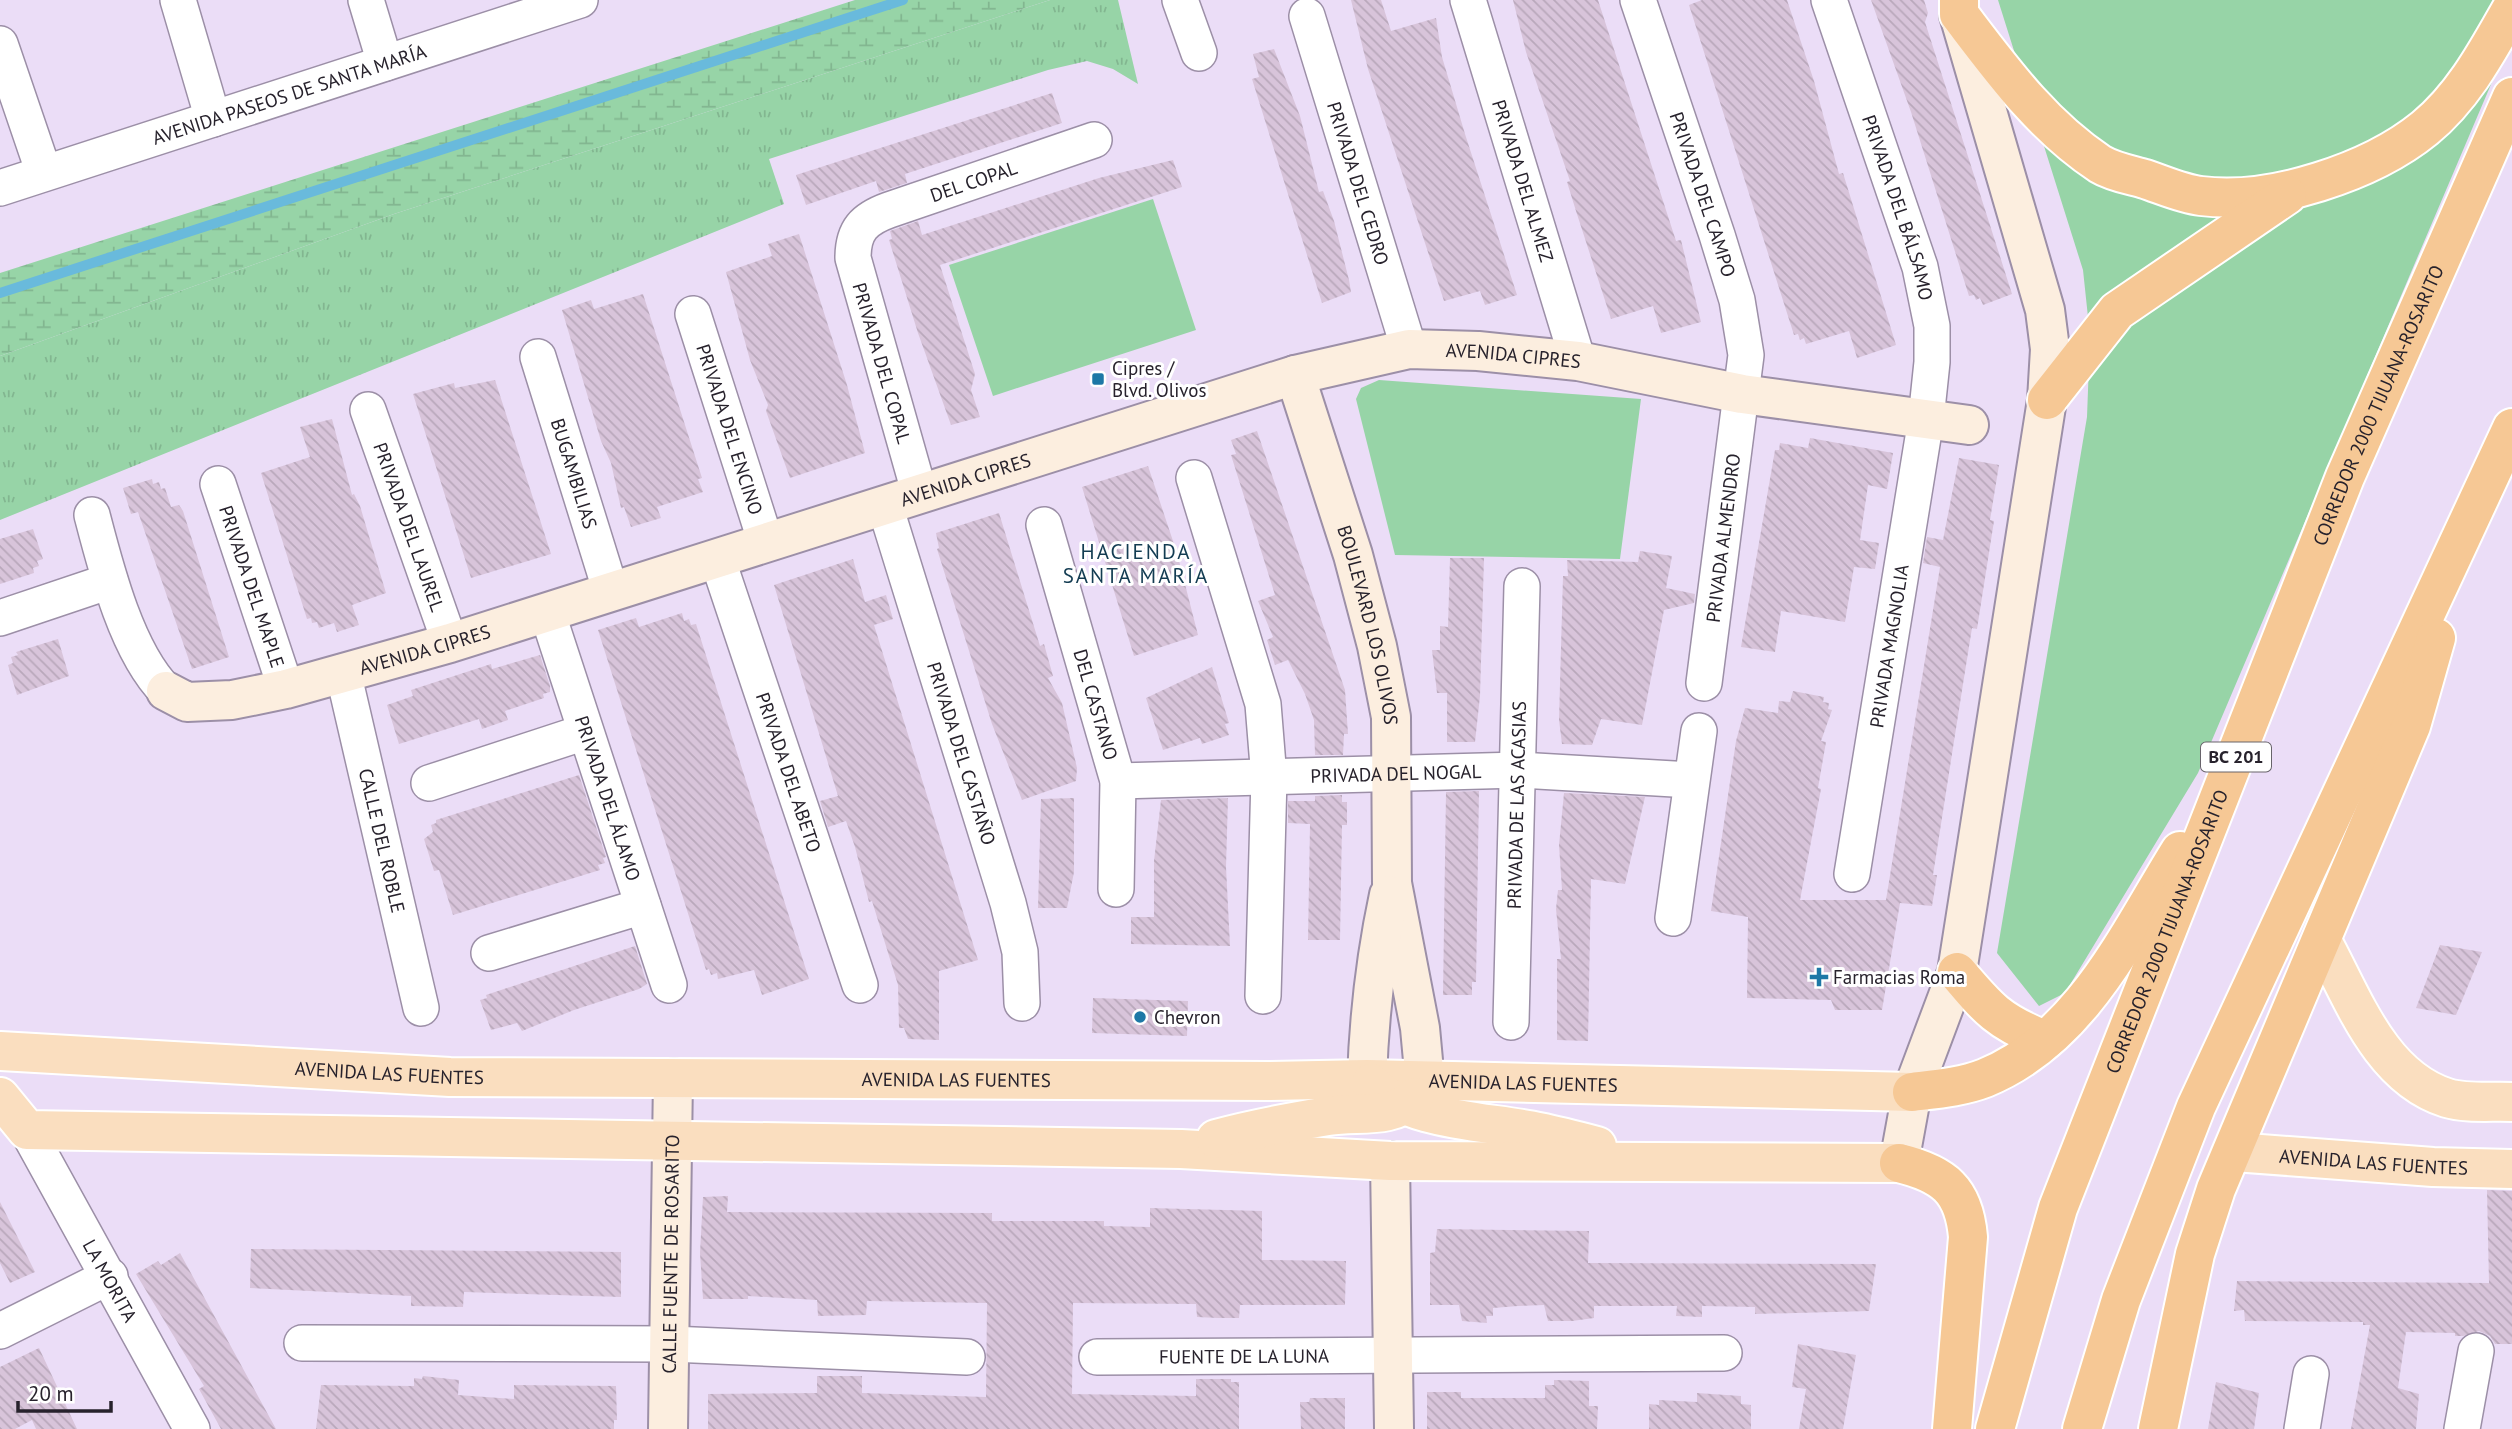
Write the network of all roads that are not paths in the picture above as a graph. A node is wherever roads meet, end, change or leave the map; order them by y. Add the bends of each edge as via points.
1 (178, 0) edge
2 (366, 0) edge
3 (1468, 0) edge
4 (1638, 0) edge
5 (1829, 0) edge
6 (1185, 2) edge
7 (563, 3) edge
8 (1957, 5) edge
9 (2512, 8) edge
10 (1307, 16) dead end
11 (0, 44) edge
12 (1199, 53) dead end
13 (384, 63) junction
14 (2512, 97) edge
15 (214, 119) junction
16 (1094, 140) dead end
17 (44, 173) junction
18 (2300, 186) junction
19 (0, 188) edge
20 (857, 231) joint
21 (694, 314) dead end
22 (1409, 349) junction
23 (538, 357) dead end
24 (1578, 361) junction
25 (1295, 375) junction
26 (1742, 394) junction
27 (2047, 400) junction
28 (368, 410) dead end
29 (1926, 419) junction
30 (1969, 425) dead end
31 (2512, 428) edge
32 (1194, 478) dead end
33 (218, 484) dead end
34 (920, 495) junction
35 (885, 506) junction
36 (92, 515) dead end
37 (1044, 526) dead end
38 (2469, 526) junction
39 (766, 543) junction
40 (717, 558) junction
41 (110, 581) junction
42 (1522, 586) dead end
43 (611, 592) junction
44 (547, 612) junction
45 (0, 618) edge
46 (450, 643) junction
47 (343, 672) junction
48 (1704, 683) dead end
49 (286, 689) junction
50 (166, 691) joint
51 (1699, 731) dead end
52 (585, 732) junction
53 (2231, 768) junction
54 (1519, 771) junction
55 (1390, 774) junction
56 (1269, 778) junction
57 (1691, 780) junction
58 (1118, 781) junction
59 (429, 783) dead end
60 (1852, 874) dead end
61 (1392, 883) junction
62 (1116, 889) dead end
63 (643, 906) junction
64 (1673, 918) dead end
65 (2322, 941) junction
66 (489, 953) dead end
67 (1957, 972) junction
68 (669, 985) dead end
69 (860, 985) dead end
70 (1263, 996) dead end
71 (1022, 1003) dead end
72 (421, 1008) dead end
73 (1511, 1023) dead end
74 (2045, 1040) junction
75 (0, 1051) edge
76 (673, 1078) junction
77 (1367, 1079) junction
78 (1912, 1092) junction
79 (1415, 1094) junction
80 (0, 1097) edge
81 (2512, 1102) edge
82 (27, 1130) junction
83 (672, 1143) junction
84 (1181, 1149) junction
85 (2234, 1152) junction
86 (1649, 1160) junction
87 (1390, 1161) junction
88 (1899, 1163) junction
89 (2512, 1169) edge
90 (110, 1276) junction
91 (0, 1331) edge
92 (302, 1343) dead end
93 (671, 1344) junction
94 (2476, 1351) dead end
95 (1724, 1353) dead end
96 (1392, 1356) junction
97 (967, 1357) dead end
98 (1097, 1357) dead end
99 (2311, 1374) dead end
100 (192, 1429) edge
101 (668, 1429) edge
102 (1394, 1429) edge
103 (1952, 1429) edge
104 (1995, 1429) edge
105 (2082, 1429) edge
106 (2158, 1429) edge
107 (2302, 1429) edge
108 (2462, 1429) edge

1 - 15 street
2 - 13 street
3 - 24 street, PRIVADA DEL ALMEZ
4 - 26 street, PRIVADA DEL CAMPO via 1737,300 1746,355
5 - 29 street, PRIVADA DEL BÁLSAMO via 1920,267 1932,326
6 - 12 street
7 - 13 street, AVENIDA PASEOS DE SANTA MARÍA
8 - 18 highway via 2011,82 2059,134 2104,166 2200,196 2238,198
8 - 27 street via 2045,310 2050,349
9 - 18 highway via 2477,70 2427,127 2373,161
10 - 22 street, PRIVADA DEL CEDRO
11 - 17 street
13 - 15 street, AVENIDA PASEOS DE SANTA MARÍA
14 - 53 highway, CORREDOR 2000 TIJUANA-ROSARITO / BC 201 via 2345,477
15 - 17 street, AVENIDA PASEOS DE SANTA MARÍA
16 - 20 street, DEL COPAL via 879,213
17 - 19 street, AVENIDA PASEOS DE SANTA MARÍA
18 - 27 highway via 2117,311
20 - 34 street, PRIVADA DEL COPAL via 853,258
21 - 39 street, PRIVADA DEL ENCINO
22 - 24 street, AVENIDA CIPRES
22 - 25 street, AVENIDA CIPRES
23 - 43 street, BUGAMBILIAS
24 - 26 street, AVENIDA CIPRES
25 - 34 street, AVENIDA CIPRES
25 - 55 street, BOULEVARD LOS OLIVOS via 1377,646 1391,717
26 - 29 street, AVENIDA CIPRES
26 - 48 street, PRIVADA ALMENDRO
27 - 67 street
28 - 46 street, PRIVADA DEL LAUREL
29 - 30 street, AVENIDA CIPRES
29 - 60 street, PRIVADA MAGNOLIA
31 - 38 highway
32 - 56 street via 1263,704
33 - 49 street, PRIVADA DEL MAPLE
34 - 35 street, AVENIDA CIPRES
35 - 39 street, AVENIDA CIPRES
35 - 71 street, PRIVADA DEL CASTAÑO via 1008,903 1020,952
36 - 41 street, AVENIDA CIPRES
37 - 58 street, DEL CASTANO
38 - 65 highway via 2411,726
38 - 105 highway via 2196,1107 2121,1300
39 - 40 street, AVENIDA CIPRES
40 - 43 street, AVENIDA CIPRES
40 - 69 street, PRIVADA DEL ABETO
41 - 45 street
41 - 50 street, AVENIDA CIPRES via 149,674
42 - 54 street, PRIVADA DE LAS ACASIAS
43 - 44 street, AVENIDA CIPRES
44 - 46 street, AVENIDA CIPRES
44 - 52 street, PRIVADA DEL ÁLAMO
46 - 47 street, AVENIDA CIPRES
47 - 49 street, AVENIDA CIPRES
47 - 72 street, CALLE DEL ROBLE
49 - 50 street, AVENIDA CIPRES via 208,703 187,702
51 - 57 street
52 - 59 street
52 - 63 street, PRIVADA DEL ÁLAMO
53 - 74 highway via 2093,990
53 - 104 highway, CORREDOR 2000 TIJUANA-ROSARITO / BC 201 via 2058,1208
54 - 55 street, PRIVADA DEL NOGAL
54 - 57 street, PRIVADA DEL NOGAL
54 - 73 street, PRIVADA DE LAS ACASIAS
55 - 56 street, PRIVADA DEL NOGAL
55 - 61 street, BOULEVARD LOS OLIVOS
56 - 58 street, PRIVADA DEL NOGAL
56 - 70 street
57 - 64 street
58 - 62 street, DEL CASTANO
61 - 77 street, BOULEVARD LOS OLIVOS via 1377,956
61 - 79 street, BOULEVARD LOS OLIVOS via 1420,1028
63 - 66 street
63 - 68 street, PRIVADA DEL ÁLAMO
65 - 81 main road via 2370,1029 2404,1075 2450,1099
65 - 85 highway
67 - 74 highway via 1991,1013
67 - 78 street
74 - 78 highway via 1985,1078
75 - 76 main road, AVENIDA LAS FUENTES via 450,1077
76 - 77 main road, AVENIDA LAS FUENTES
76 - 83 street, CALLE FUENTE DE ROSARITO
77 - 79 main road, AVENIDA LAS FUENTES
78 - 79 main road, AVENIDA LAS FUENTES via 1620,1083
78 - 88 street
79 - 84 main road via 1386,1113 1332,1115
79 - 86 main road via 1449,1117 1539,1132
80 - 82 main road
82 - 83 main road
82 - 90 street, LA MORITA
83 - 84 main road
83 - 93 street, CALLE FUENTE DE ROSARITO
84 - 87 main road
85 - 89 main road, AVENIDA LAS FUENTES
85 - 106 highway via 2216,1189 2195,1254
86 - 87 main road
86 - 88 main road
87 - 96 street
88 - 103 highway via 1949,1184 1966,1210 1968,1237
90 - 91 street
90 - 100 street, LA MORITA
92 - 93 street
93 - 97 street
93 - 101 street, CALLE FUENTE DE ROSARITO
94 - 108 street
95 - 96 street, FUENTE DE LA LUNA
96 - 98 street, FUENTE DE LA LUNA
96 - 102 street
99 - 107 street

